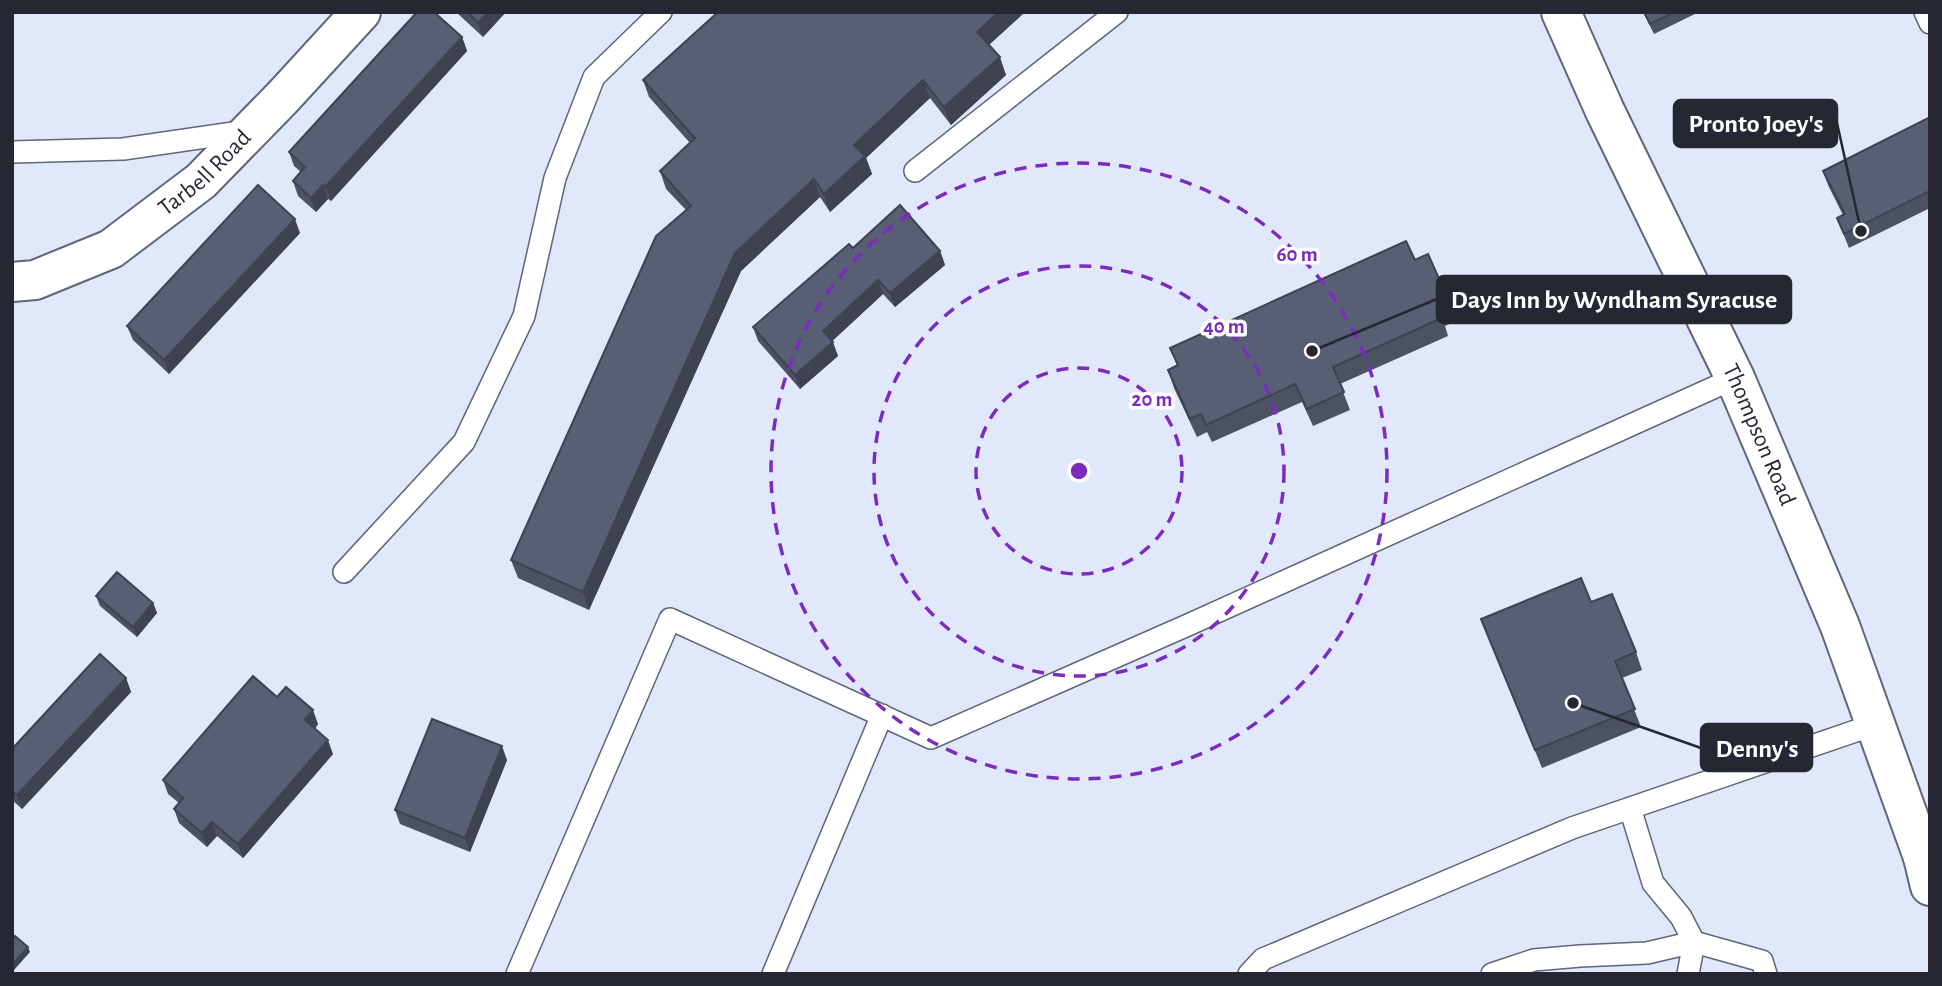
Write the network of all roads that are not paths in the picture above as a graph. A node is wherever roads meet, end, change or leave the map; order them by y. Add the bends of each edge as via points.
1 (361, 12) edge
2 (661, 12) edge
3 (1116, 12) edge
4 (1561, 12) edge
5 (1925, 12) edge
6 (1930, 23) edge
7 (251, 130) junction
8 (12, 152) edge
9 (915, 171) dead end
10 (12, 282) edge
11 (1735, 379) junction
12 (344, 572) dead end
13 (882, 715) junction
14 (1876, 724) junction
15 (1630, 808) junction
16 (1927, 871) edge
17 (1694, 942) junction
18 (1261, 969) edge
19 (517, 974) edge
20 (773, 974) edge
21 (1492, 974) edge
22 (1688, 974) edge
23 (1766, 974) edge

1 - 7 street, Tarbell Road
2 - 12 lane via 594,77 555,178 524,316 464,442
3 - 9 lane
4 - 11 street, Thompson Road
5 - 6 lane
7 - 8 lane via 122,149
7 - 10 street, Tarbell Road via 201,181 111,248 35,280
11 - 13 lane via 931,737
11 - 14 street, Thompson Road via 1840,626
13 - 19 lane via 670,619
13 - 20 lane
14 - 15 lane
14 - 16 street, Thompson Road
15 - 17 lane via 1654,883
15 - 18 lane via 1572,828
17 - 21 lane via 1647,953 1534,960
17 - 22 lane
17 - 23 lane via 1762,961

